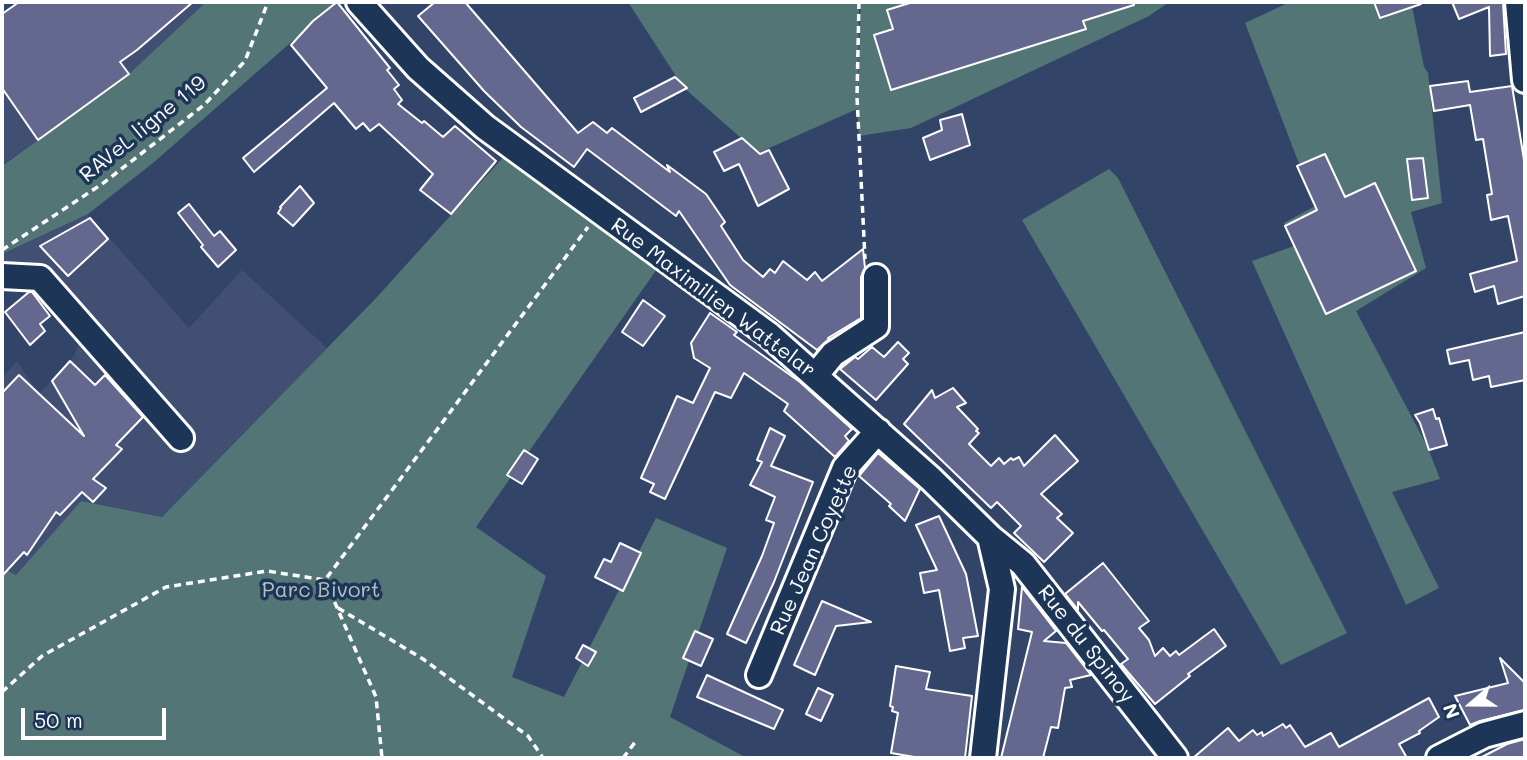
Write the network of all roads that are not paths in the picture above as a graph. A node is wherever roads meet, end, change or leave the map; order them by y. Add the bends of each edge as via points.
1 (359, 2) edge
2 (1518, 2) edge
3 (1525, 80) edge
4 (2, 276) edge
5 (876, 277) road end
6 (815, 376) junction
7 (878, 431) junction
8 (181, 438) dead end
9 (990, 537) junction
10 (759, 675) dead end
11 (1525, 724) edge
12 (983, 758) edge
13 (1175, 758) edge
14 (1439, 758) edge

1 - 6 street, Rue Maximilien Wattelar via 418,68 485,128 769,335
2 - 3 street
4 - 8 street via 40,278
5 - 6 street via 876,326 833,354
6 - 7 street, Rue Maximilien Wattelar
7 - 9 street, Rue Maximilien Wattelar
7 - 10 street, Rue Jean Coyette via 845,468
9 - 12 street via 1002,589
9 - 13 street, Rue du Spinoy via 1023,564
11 - 14 street via 1484,735

